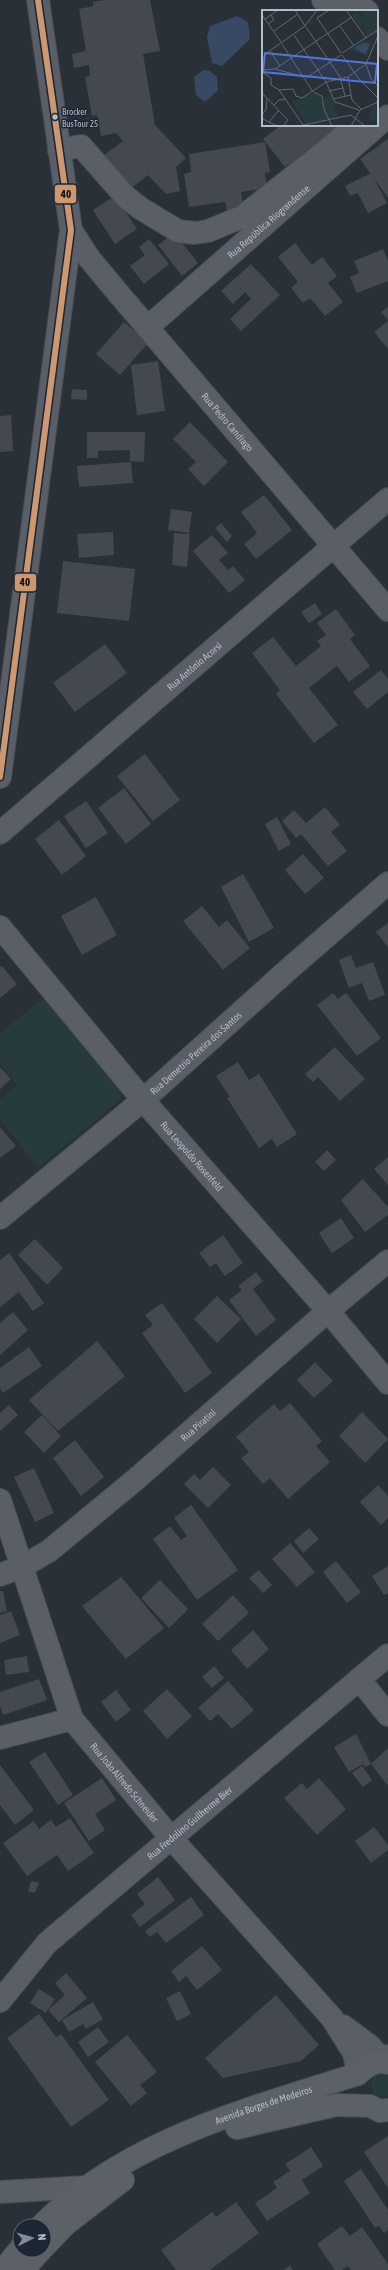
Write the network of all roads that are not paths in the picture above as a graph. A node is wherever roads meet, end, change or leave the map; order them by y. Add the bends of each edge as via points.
1 (323, 0) edge
2 (352, 0) edge
3 (40, 3) edge
4 (338, 10) edge
5 (367, 10) edge
6 (378, 20) edge
7 (388, 28) edge
8 (378, 39) edge
9 (388, 49) edge
10 (388, 116) edge
11 (378, 124) edge
12 (355, 126) edge
13 (375, 126) edge
14 (59, 150) junction
15 (274, 203) junction
16 (71, 230) junction
17 (148, 327) junction
18 (388, 500) edge
19 (334, 545) junction
20 (388, 610) edge
21 (0, 777) edge
22 (0, 833) edge
23 (388, 884) edge
24 (0, 927) edge
25 (143, 1100) junction
26 (0, 1218) edge
27 (388, 1261) edge
28 (328, 1311) junction
29 (388, 1383) edge
30 (0, 1500) edge
31 (23, 1566) junction
32 (0, 1575) edge
33 (388, 1655) edge
34 (359, 1679) junction
35 (388, 1715) edge
36 (72, 1719) junction
37 (0, 1738) edge
38 (170, 1838) junction
39 (0, 2001) edge
40 (332, 2018) junction
41 (386, 2060) edge
42 (358, 2074) junction
43 (379, 2108) edge
44 (144, 2160) junction
45 (86, 2187) junction
46 (0, 2192) edge
47 (49, 2218) edge
48 (52, 2239) edge
49 (13, 2258) edge
50 (34, 2258) edge
51 (3, 2270) edge
52 (23, 2270) edge

1 - 4 main road
2 - 5 main road
3 - 14 street
6 - 7 main road
8 - 9 main road
10 - 11 street, Rua República Riograndense
12 - 15 street
13 - 15 street, Rua República Riograndense
14 - 15 street via 81,146 126,197 178,231 208,231
14 - 16 street
15 - 17 street, Rua República Riograndense
16 - 17 street, Rua Pedro Candiago via 89,258
16 - 21 street
17 - 19 street, Rua Pedro Candiago
18 - 19 street, Rua Antônio Acorsi
19 - 20 street, Rua Pedro Candiago
19 - 22 street, Rua Antônio Acorsi
23 - 25 street, Rua Demetrio Pereira dos Santos
24 - 25 street, Rua Leopoldo Rosenfeld
25 - 26 street, Rua Demetrio Pereira dos Santos
25 - 28 street, Rua Leopoldo Rosenfeld
27 - 28 street, Rua Piratini
28 - 29 street, Rua Leopoldo Rosenfeld
28 - 31 street, Rua Piratini via 135,1480 49,1551
30 - 31 street, Rua João Alfredo Schneider
31 - 32 street, Rua Piratini
31 - 36 street, Rua João Alfredo Schneider
33 - 34 street, Rua Fredolino Guilherme Bier
34 - 35 street
34 - 38 street, Rua Fredolino Guilherme Bier
36 - 37 street
36 - 38 street, Rua João Alfredo Schneider
38 - 39 street, Rua Fredolino Guilherme Bier via 47,1943
38 - 40 street, Rua João Alfredo Schneider
40 - 41 street, Rua João Alfredo Schneider
40 - 42 street, Rua João Alfredo Schneider via 354,2053
41 - 42 main road, Avenida Borges de Medeiros via 372,2063
42 - 43 main road via 358,2091
42 - 44 main road, Avenida Borges de Medeiros via 212,2123
43 - 44 main road, Avenida Borges de Medeiros via 336,2105 234,2129
44 - 45 main road
44 - 48 main road via 66,2224
45 - 46 street
45 - 47 main road
49 - 51 main road
50 - 52 main road

